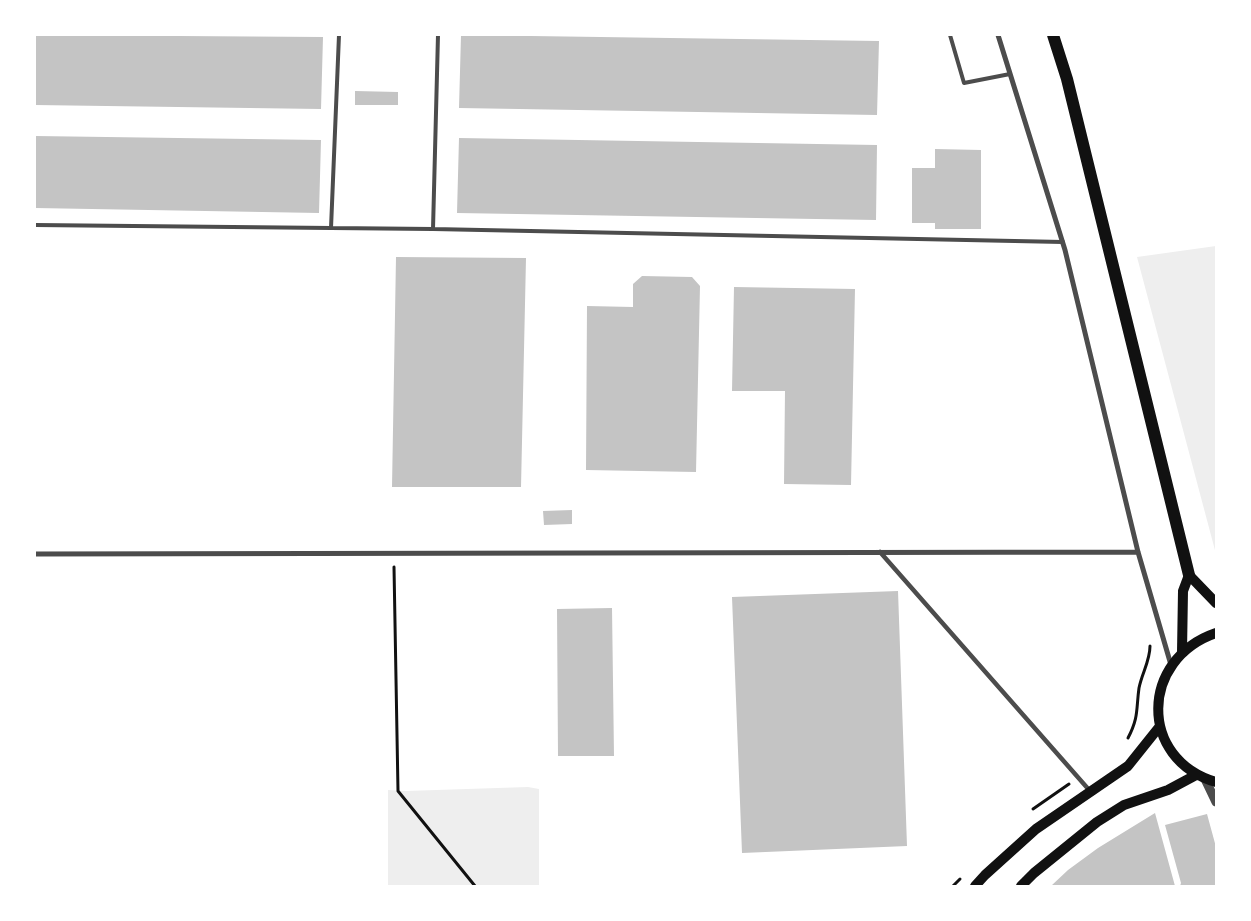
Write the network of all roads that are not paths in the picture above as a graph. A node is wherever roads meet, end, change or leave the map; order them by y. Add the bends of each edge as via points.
1 (339, 35) edge
2 (438, 35) edge
3 (950, 35) edge
4 (998, 35) edge
5 (1053, 35) edge
6 (1010, 74) junction
7 (35, 225) edge
8 (331, 228) junction
9 (433, 229) junction
10 (1062, 242) junction
11 (880, 552) junction
12 (1138, 552) junction
13 (35, 554) edge
14 (1189, 575) junction
15 (1216, 602) edge
16 (1216, 633) edge
17 (1182, 652) junction
18 (1171, 665) junction
19 (1160, 726) junction
20 (1201, 777) junction
21 (1216, 782) edge
22 (1090, 791) junction
23 (1216, 802) edge
24 (975, 886) edge
25 (1021, 886) edge

1 - 8 lane
2 - 9 lane
3 - 6 lane via 964,82
4 - 6 street
5 - 14 main road via 1067,79
6 - 10 street
7 - 8 lane
8 - 9 lane
9 - 10 lane
10 - 12 street
11 - 12 street
11 - 13 street
11 - 22 street
12 - 18 street
14 - 15 main road
14 - 17 main road via 1184,591
16 - 17 main road via 1197,640
17 - 18 main road
18 - 19 main road via 1159,694
19 - 20 main road via 1173,753
19 - 22 main road via 1128,766
20 - 21 main road
20 - 23 street
20 - 25 main road via 1124,805 1097,822
22 - 24 main road via 1036,829

